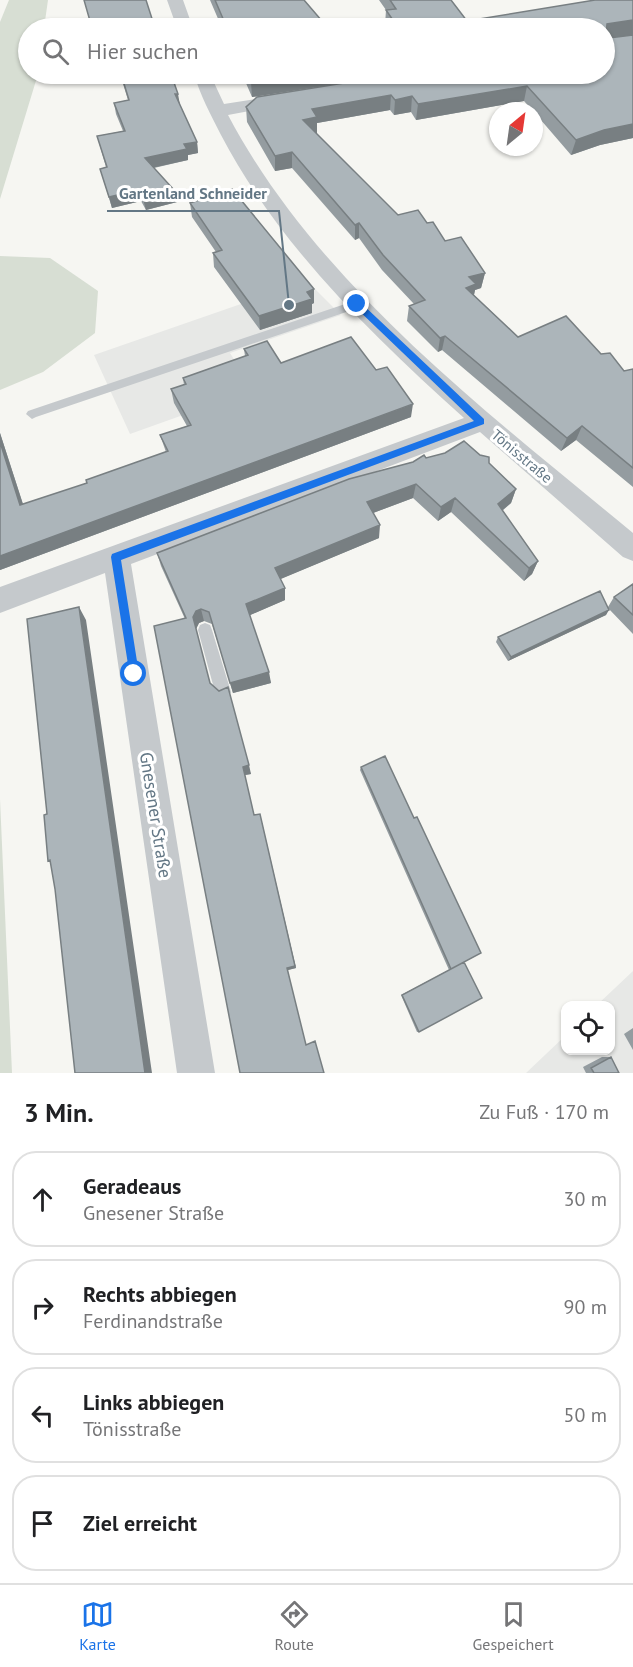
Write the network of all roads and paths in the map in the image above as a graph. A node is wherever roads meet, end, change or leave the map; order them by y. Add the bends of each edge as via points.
1 (175, 0) edge
2 (181, 18) edge
3 (206, 84) edge
4 (294, 98) edge
5 (217, 111) junction
6 (357, 304) junction
7 (32, 414) dead end
8 (481, 422) junction
9 (633, 549) edge
10 (116, 557) junction
11 (0, 600) edge
12 (205, 630) edge
13 (223, 692) edge
14 (196, 1073) edge

1 - 2 street
3 - 5 street, Tönisstraße
4 - 5 street
5 - 6 street, Tönisstraße via 260,187
6 - 7 lane
6 - 8 street, Tönisstraße
8 - 9 street, Tönisstraße
8 - 10 street
10 - 11 street
10 - 14 street, Gnesener Straße
12 - 13 lane

